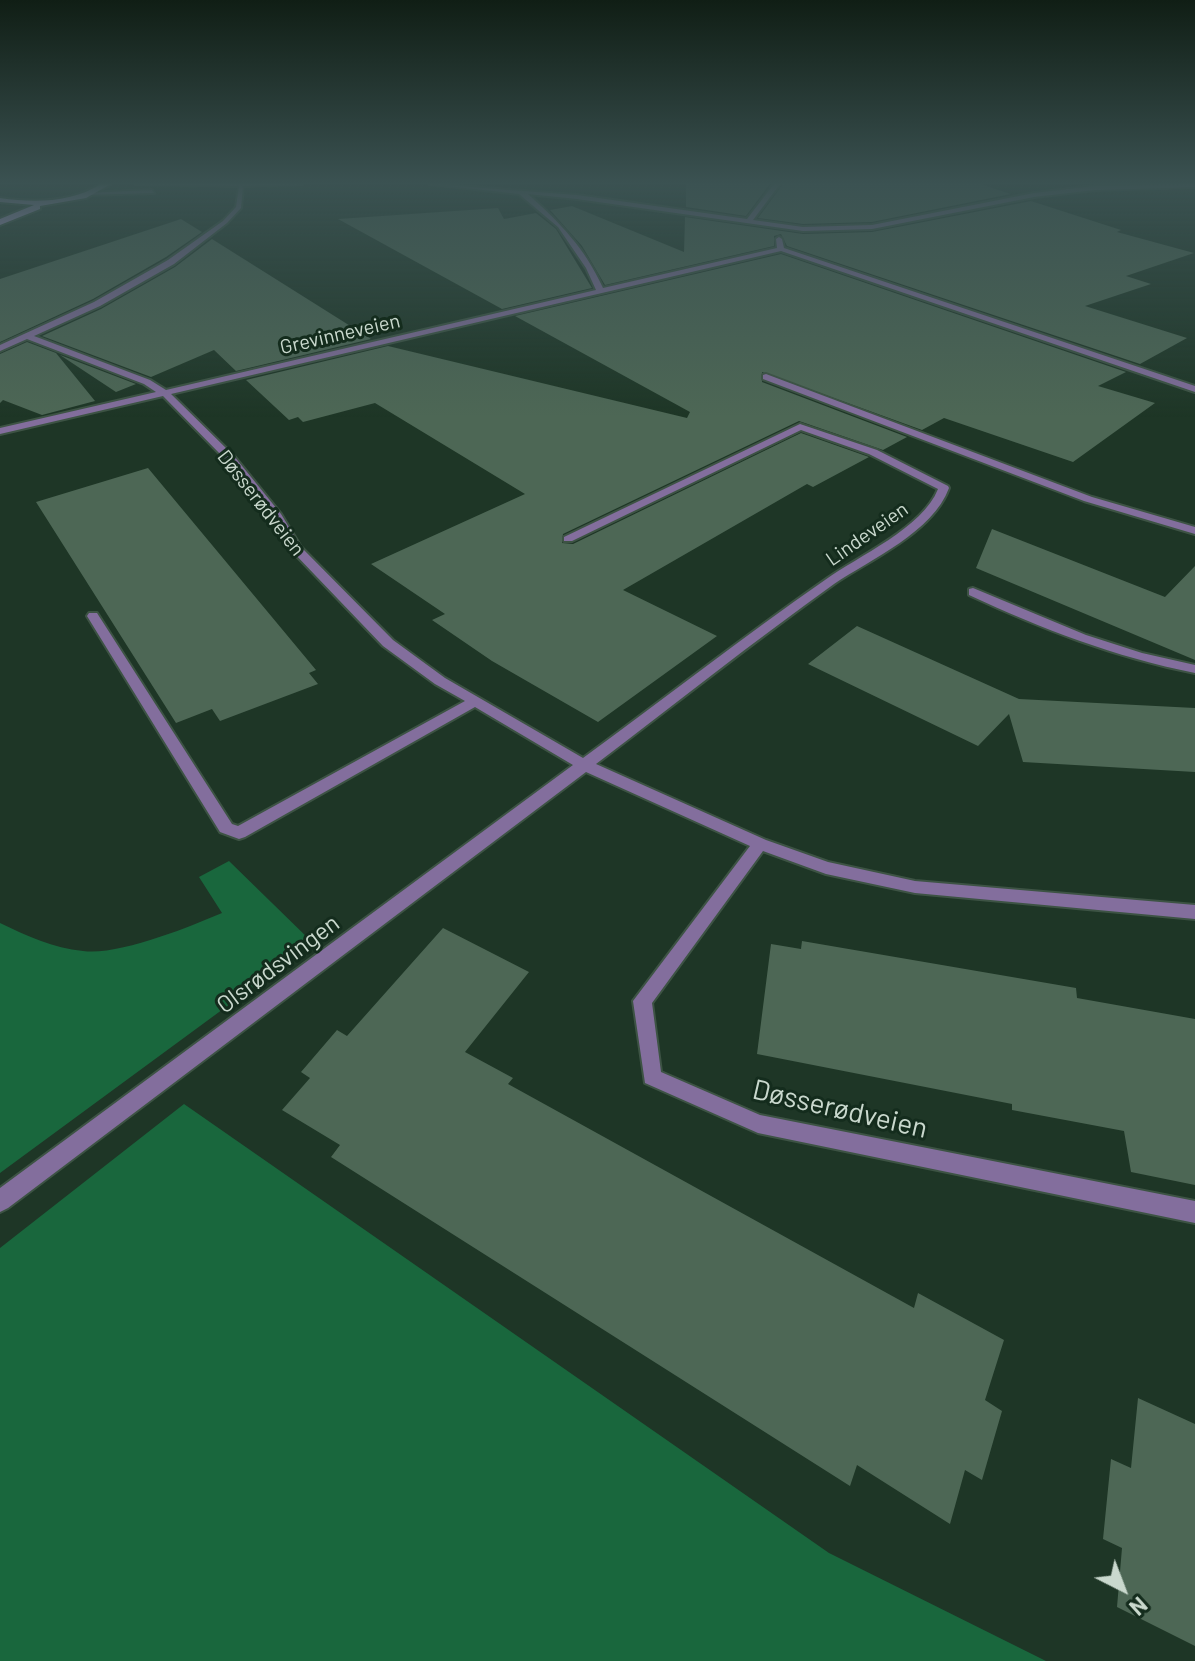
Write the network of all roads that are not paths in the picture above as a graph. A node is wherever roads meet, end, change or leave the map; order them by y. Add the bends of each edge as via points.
1 (172, 262) edge
2 (585, 262) edge
3 (726, 262) edge
4 (815, 262) edge
5 (600, 290) junction
6 (29, 337) junction
7 (0, 348) edge
8 (766, 377) dead end
9 (1195, 389) edge
10 (165, 393) junction
11 (0, 431) edge
12 (1195, 531) edge
13 (568, 539) dead end
14 (973, 592) dead end
15 (93, 616) dead end
16 (1195, 669) edge
17 (474, 702) junction
18 (584, 765) junction
19 (760, 844) junction
20 (1195, 912) edge
21 (0, 1201) edge
22 (1195, 1212) edge

1 - 6 street
2 - 5 street
3 - 5 street, Grevinneveien
4 - 9 street
5 - 10 street, Grevinneveien
6 - 7 street
6 - 10 street, Døsserødveien
8 - 12 street via 1088,499
10 - 11 street, Grevinneveien
10 - 17 street, Døsserødveien via 230,458 323,581 388,643
13 - 18 street, Lindeveien via 800,427 873,452 944,488 931,512
14 - 16 street via 1070,637
15 - 17 street via 226,828 239,833
17 - 18 street, Døsserødveien
18 - 19 street, Døsserødveien
18 - 21 street, Olsrødsvingen
19 - 20 street, Døsserødveien via 826,868 915,887
19 - 22 street, Døsserødveien via 642,1001 652,1077 758,1124

